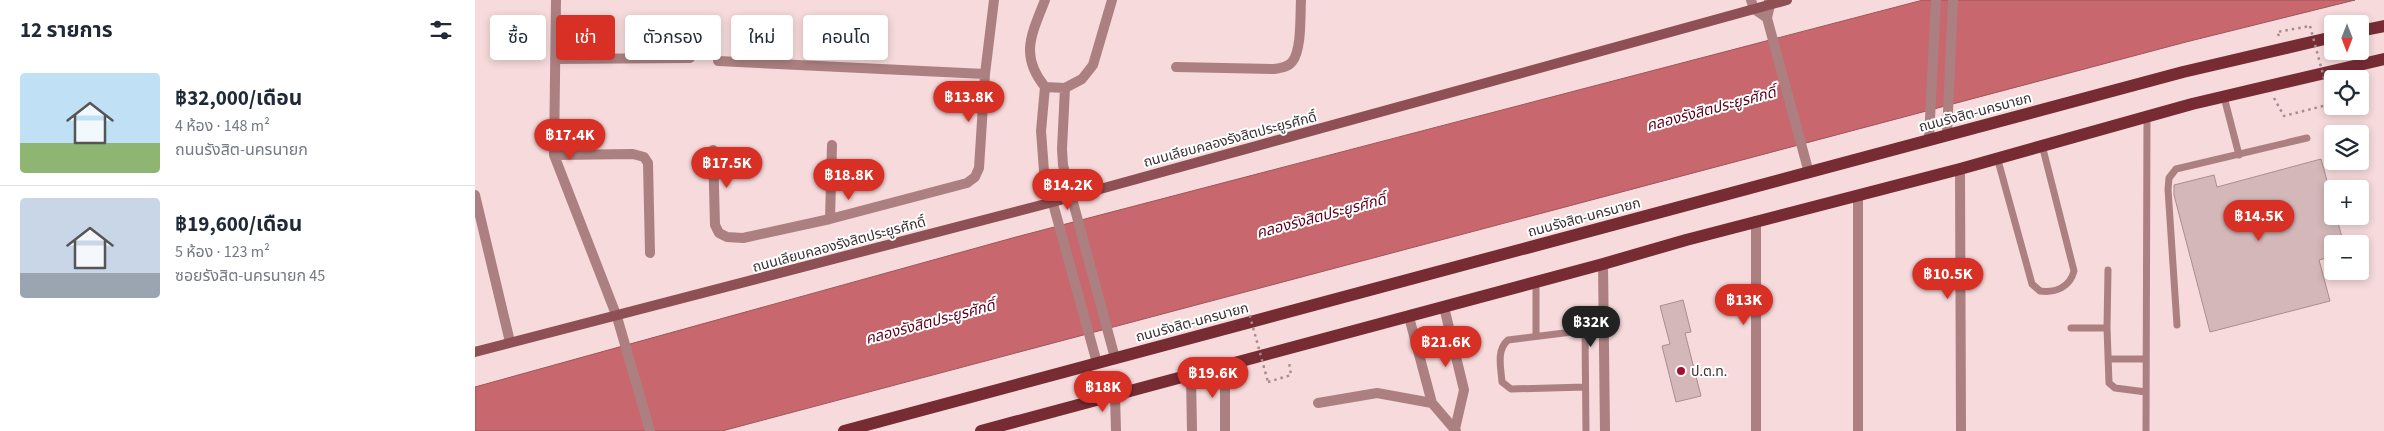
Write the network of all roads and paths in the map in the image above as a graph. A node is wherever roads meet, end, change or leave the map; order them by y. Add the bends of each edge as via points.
1 (556, 0) edge
2 (994, 0) edge
3 (1045, 0) edge
4 (1111, 0) edge
5 (1301, 0) edge
6 (1787, 0) edge
7 (1936, 0) edge
8 (1953, 0) edge
9 (1769, 2) edge
10 (1753, 4) edge
11 (1767, 18) junction
12 (2310, 26) dead end
13 (2384, 26) edge
14 (2369, 29) edge
15 (2324, 40) edge
16 (625, 58) edge
17 (555, 59) junction
18 (2384, 59) edge
19 (718, 60) dead end
20 (1176, 67) dead end
21 (985, 74) junction
22 (1045, 86) junction
23 (2268, 86) junction
24 (1065, 88) junction
25 (2224, 97) junction
26 (2147, 116) junction
27 (1947, 134) junction
28 (2307, 138) dead end
29 (1929, 139) junction
30 (832, 145) dead end
31 (2042, 145) junction
32 (713, 150) dead end
33 (555, 155) junction
34 (2239, 155) junction
35 (1997, 157) junction
36 (1960, 169) junction
37 (1809, 173) junction
38 (475, 195) edge
39 (1858, 195) junction
40 (1071, 197) junction
41 (1053, 202) junction
42 (830, 219) junction
43 (1756, 221) junction
44 (650, 253) dead end
45 (1603, 264) junction
46 (2108, 270) dead end
47 (1535, 282) junction
48 (1444, 307) junction
49 (1248, 309) dead end
50 (617, 317) junction
51 (1409, 317) junction
52 (2177, 325) dead end
53 (1604, 328) junction
54 (2071, 328) dead end
55 (2107, 328) junction
56 (1585, 330) junction
57 (1536, 336) junction
58 (510, 342) junction
59 (1288, 348) junction
60 (475, 352) edge
61 (1115, 358) junction
62 (2107, 359) junction
63 (2146, 359) junction
64 (1097, 363) junction
65 (1225, 366) junction
66 (1191, 375) junction
67 (1585, 387) junction
68 (2146, 392) junction
69 (1115, 395) junction
70 (1318, 403) dead end
71 (1432, 403) junction
72 (1456, 430) edge
73 (651, 431) edge
74 (844, 431) edge
75 (981, 431) edge
76 (1116, 431) edge
77 (1192, 431) edge
78 (1225, 431) edge
79 (1586, 431) edge
80 (1605, 431) edge
81 (1756, 431) edge
82 (1858, 431) edge
83 (1961, 431) edge
84 (2146, 431) edge

1 - 17 street
2 - 21 street
3 - 22 street via 1031,35 1029,58
4 - 24 street via 1093,64 1082,78
5 - 20 street via 1297,53 1292,63 1275,69
6 - 9 street, ถนนเลียบคลองรังสิตประยูรศักดิ์
7 - 29 street
8 - 27 street
9 - 10 street, ถนนเลียบคลองรังสิตประยูรศักดิ์
9 - 11 street
10 - 11 street
10 - 40 street, ถนนเลียบคลองรังสิตประยูรศักดิ์
11 - 37 street
12 - 23 path, bridge via 2331,104 2284,116
13 - 14 main road
15 - 27 main road, ถนนรังสิต-นครนายก via 2183,72
16 - 17 street
17 - 33 street
18 - 23 main road
19 - 21 street
21 - 42 street via 979,168 975,177 961,186
22 - 24 street
22 - 41 street via 1041,148
23 - 25 main road
24 - 40 street via 1062,149
25 - 26 main road
25 - 34 lane
26 - 31 main road
26 - 63 lane
27 - 29 main road, ถนนรังสิต-นครนายก
28 - 34 lane
29 - 37 main road, ถนนรังสิต-นครนายก
30 - 42 street
31 - 35 main road
31 - 35 lane via 2074,271 2067,286 2048,292 2040,291 2032,284
32 - 42 street via 715,225 719,233 743,238
33 - 44 street via 633,154 644,157 648,163
33 - 50 street
34 - 52 lane via 2176,169 2169,178
35 - 36 main road
36 - 39 main road
36 - 83 street
37 - 61 main road, ถนนรังสิต-นครนายก
38 - 58 street
39 - 43 main road
39 - 82 street
40 - 41 street, ถนนเลียบคลองรังสิตประยูรศักดิ์
40 - 61 street
41 - 50 street, ถนนเลียบคลองรังสิตประยูรศักดิ์
41 - 64 street
43 - 45 main road
43 - 81 street
45 - 47 main road
45 - 53 street
46 - 55 lane
47 - 48 main road
47 - 57 lane
48 - 51 main road
48 - 72 street via 1465,390
49 - 59 path, bridge via 1268,382 1291,375
50 - 58 street, ถนนเลียบคลองรังสิตประยูรศักดิ์
50 - 73 street
51 - 59 main road
51 - 71 street
53 - 56 lane
53 - 80 street
54 - 55 lane
55 - 62 lane
56 - 57 lane
56 - 67 lane
57 - 67 lane via 1509,340 1502,345 1502,382 1506,387
58 - 60 street, ถนนเลียบคลองรังสิตประยูรศักดิ์
59 - 65 main road
61 - 64 main road, ถนนรังสิต-นครนายก
62 - 63 lane
62 - 68 lane via 2109,383 2115,388
63 - 68 lane
64 - 74 main road, ถนนรังสิต-นครนายก
65 - 66 main road
65 - 78 street
66 - 69 main road
66 - 77 street
67 - 79 lane
68 - 84 lane
69 - 75 main road
69 - 76 street
70 - 71 street via 1377,393
71 - 72 street

